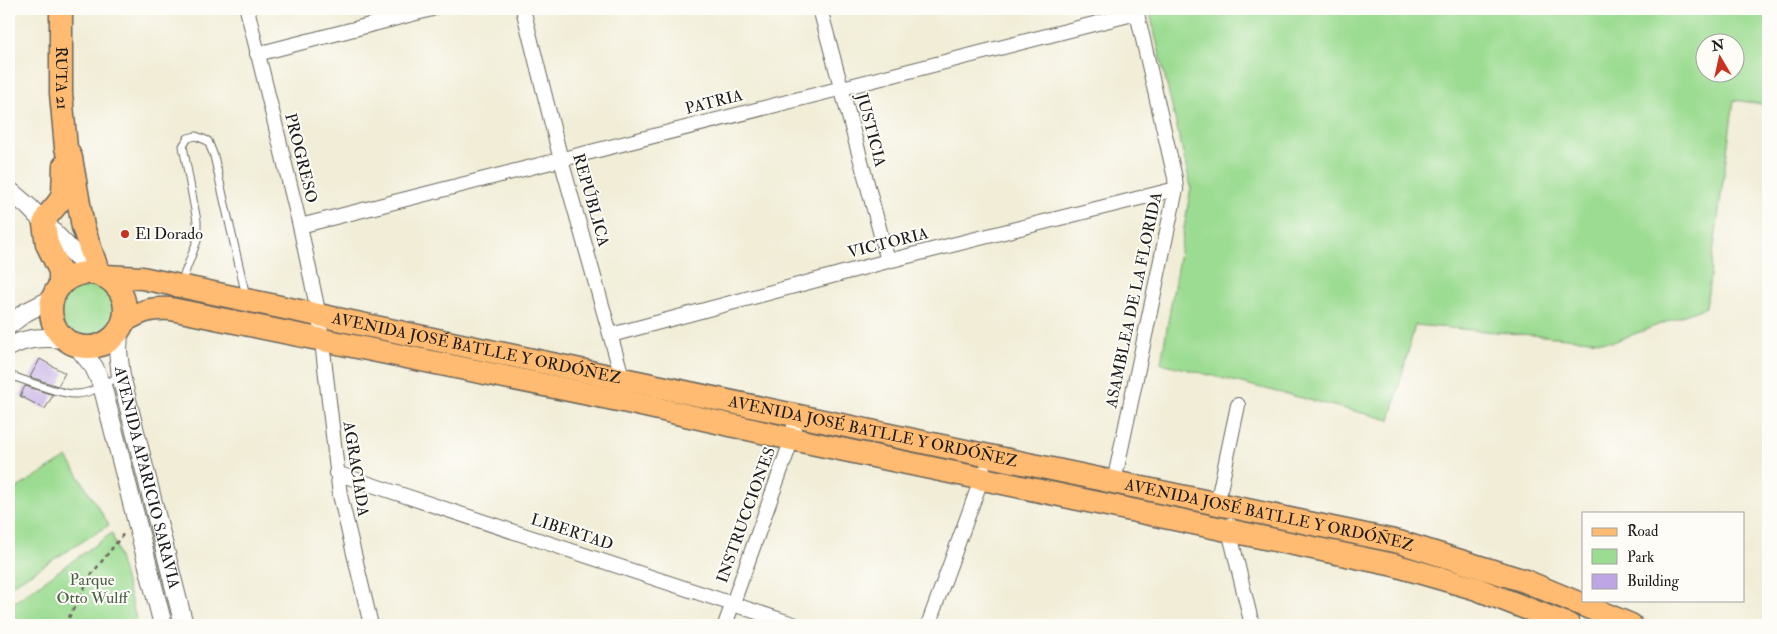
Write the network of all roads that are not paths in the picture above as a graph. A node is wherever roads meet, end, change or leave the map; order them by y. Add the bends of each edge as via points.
1 (61, 9) edge
2 (247, 9) edge
3 (432, 9) edge
4 (523, 9) edge
5 (820, 9) edge
6 (1137, 11) edge
7 (257, 54) junction
8 (841, 88) junction
9 (66, 148) junction
10 (561, 160) junction
11 (1176, 189) junction
12 (12, 193) edge
13 (300, 226) junction
14 (46, 234) junction
15 (888, 261) junction
16 (99, 274) junction
17 (180, 286) junction
18 (56, 292) junction
19 (247, 301) junction
20 (319, 316) junction
21 (9, 325) edge
22 (121, 326) junction
23 (611, 336) junction
24 (322, 340) junction
25 (71, 342) junction
26 (9, 347) edge
27 (9, 376) edge
28 (121, 376) junction
29 (102, 385) junction
30 (623, 390) junction
31 (1238, 405) dead end
32 (796, 415) junction
33 (792, 439) junction
34 (988, 456) junction
35 (336, 473) junction
36 (983, 479) junction
37 (1114, 482) junction
38 (1226, 506) junction
39 (1229, 530) junction
40 (1483, 567) junction
41 (1477, 590) junction
42 (732, 604) junction
43 (1560, 623) edge
44 (163, 625) edge
45 (184, 625) edge
46 (371, 625) edge
47 (725, 625) edge
48 (796, 625) edge
49 (928, 625) edge
50 (1252, 625) edge
51 (1631, 625) edge

1 - 9 main road, RUTA 21 via 61,93
2 - 7 street, PROGRESO
3 - 7 street
4 - 10 street, REPÚBLICA
5 - 8 street, JUSTICIA
6 - 8 street, PATRIA
6 - 11 street, ASAMBLEA DE LA FLORIDA
7 - 13 street, PROGRESO
8 - 10 street, PATRIA
8 - 15 street, JUSTICIA
9 - 14 main road, RUTA 21 via 63,192 48,215
9 - 16 main road, RUTA 21 via 71,158 84,227
10 - 13 street, PATRIA
10 - 23 street, REPÚBLICA
11 - 15 street, VICTORIA
11 - 37 street, ASAMBLEA DE LA FLORIDA
12 - 14 street via 29,207
13 - 20 street, PROGRESO
14 - 16 street
14 - 18 main road via 60,271
15 - 23 street, VICTORIA
16 - 17 main road, AVENIDA JOSÉ BATLLE Y ORDÓÑEZ
16 - 18 main road via 80,273 69,278
16 - 22 main road via 113,282 124,300
17 - 19 main road, AVENIDA JOSÉ BATLLE Y ORDÓÑEZ
17 - 19 lane via 197,241 197,221 183,146 188,138 196,136 208,141 214,156
18 - 21 street
18 - 25 main road via 51,317 54,326
19 - 20 main road, AVENIDA JOSÉ BATLLE Y ORDÓÑEZ
20 - 24 street, AGRACIADA
20 - 30 main road, AVENIDA JOSÉ BATLLE Y ORDÓÑEZ
22 - 24 main road, AVENIDA JOSÉ BATLLE Y ORDÓÑEZ via 140,312 170,308
22 - 25 main road via 100,345 88,347
22 - 28 street, AVENIDA APARICIO SARAVIA via 118,351
23 - 30 street, REPÚBLICA
24 - 30 main road, AVENIDA JOSÉ BATLLE Y ORDÓÑEZ
24 - 35 street, AGRACIADA
25 - 26 street via 45,337
25 - 29 street, AVENIDA APARICIO SARAVIA via 94,367
27 - 29 lane via 77,394
28 - 29 lane
28 - 45 street, AVENIDA APARICIO SARAVIA
29 - 44 street, AVENIDA APARICIO SARAVIA
30 - 32 main road, AVENIDA JOSÉ BATLLE Y ORDÓÑEZ
30 - 33 main road, AVENIDA JOSÉ BATLLE Y ORDÓÑEZ
31 - 38 street
32 - 33 street, INSTRUCCIONES
32 - 34 main road, AVENIDA JOSÉ BATLLE Y ORDÓÑEZ
33 - 36 main road, AVENIDA JOSÉ BATLLE Y ORDÓÑEZ
33 - 42 street, INSTRUCCIONES
34 - 36 street
34 - 37 main road, AVENIDA JOSÉ BATLLE Y ORDÓÑEZ
35 - 42 street, LIBERTAD
35 - 46 street, AGRACIADA
36 - 39 main road, AVENIDA JOSÉ BATLLE Y ORDÓÑEZ
36 - 49 street
37 - 38 main road, AVENIDA JOSÉ BATLLE Y ORDÓÑEZ
38 - 39 street
38 - 40 main road, AVENIDA JOSÉ BATLLE Y ORDÓÑEZ via 1399,542
39 - 41 main road, AVENIDA JOSÉ BATLLE Y ORDÓÑEZ via 1394,565
39 - 50 street
40 - 41 street
40 - 51 main road, AVENIDA JOSÉ BATLLE Y ORDÓÑEZ
41 - 43 main road, AVENIDA JOSÉ BATLLE Y ORDÓÑEZ
42 - 47 street, INSTRUCCIONES
42 - 48 street, LIBERTAD

